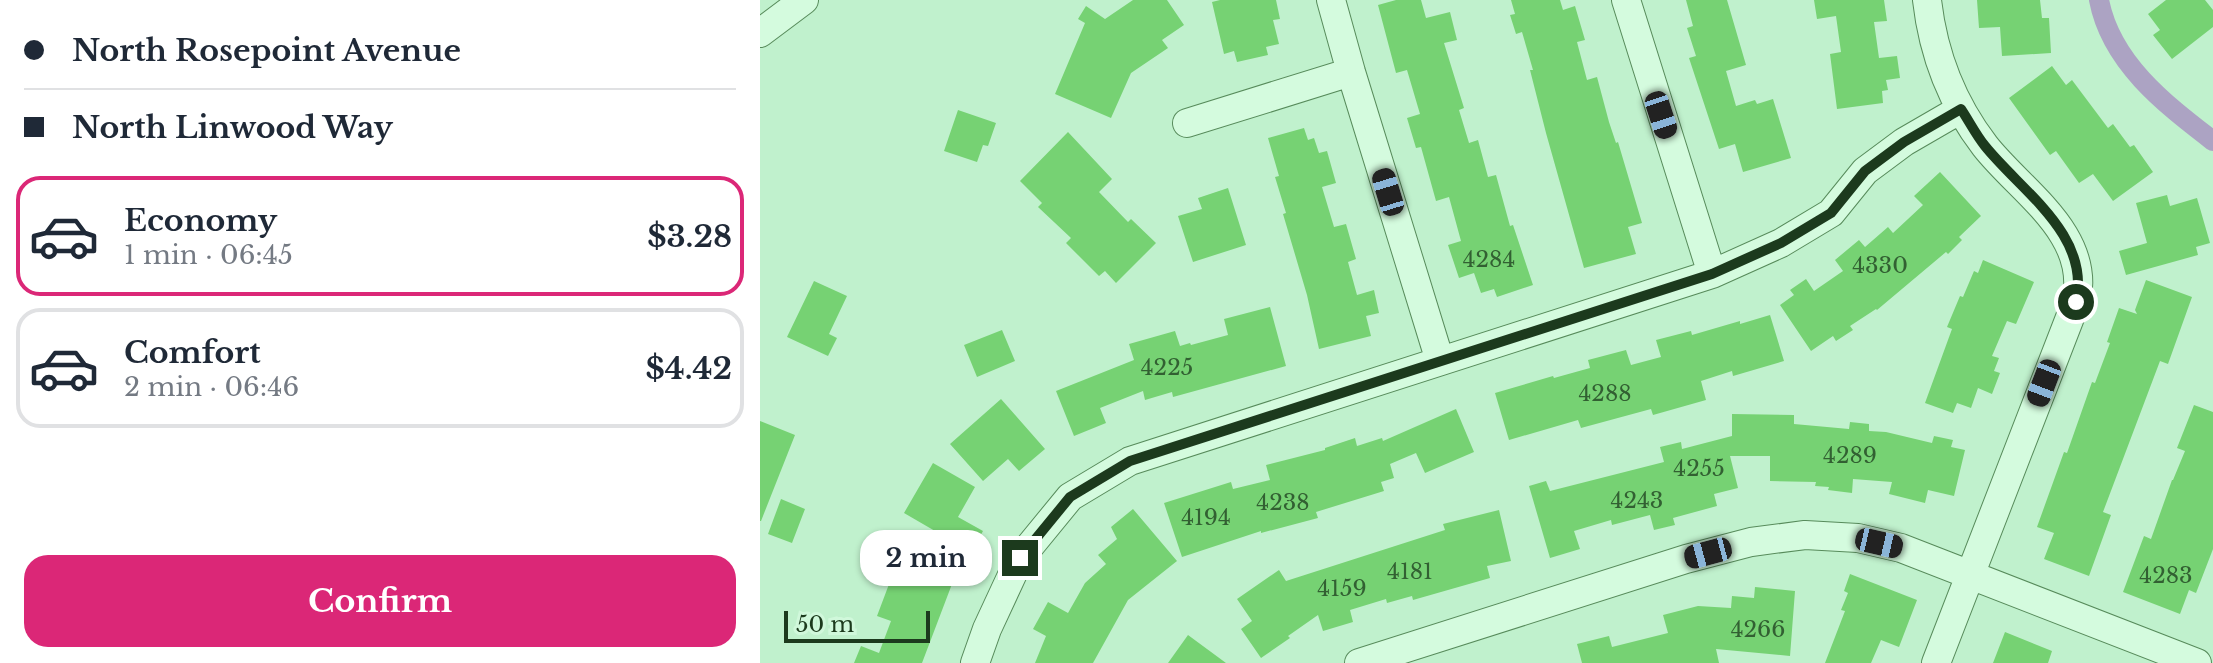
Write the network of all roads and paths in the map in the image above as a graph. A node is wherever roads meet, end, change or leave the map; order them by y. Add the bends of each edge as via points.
1 (804, 0) edge
2 (1331, 0) edge
3 (1626, 0) edge
4 (1927, 0) edge
5 (760, 33) edge
6 (1351, 72) junction
7 (1961, 109) junction
8 (1187, 123) dead end
9 (1712, 274) junction
10 (1440, 361) junction
11 (1969, 574) junction
12 (975, 663) edge
13 (1359, 663) edge
14 (1936, 663) edge
15 (2197, 663) edge

1 - 5 street
2 - 6 street
3 - 9 street
4 - 7 street via 1944,75
6 - 8 street
6 - 10 street
7 - 9 street via 1865,171 1831,213
7 - 11 street via 1985,146 2056,222 2077,266 2080,287
9 - 10 street
10 - 12 street via 1130,461 1070,497 1020,558
11 - 13 street via 1858,538 1805,535 1751,542
11 - 14 street
11 - 15 street

